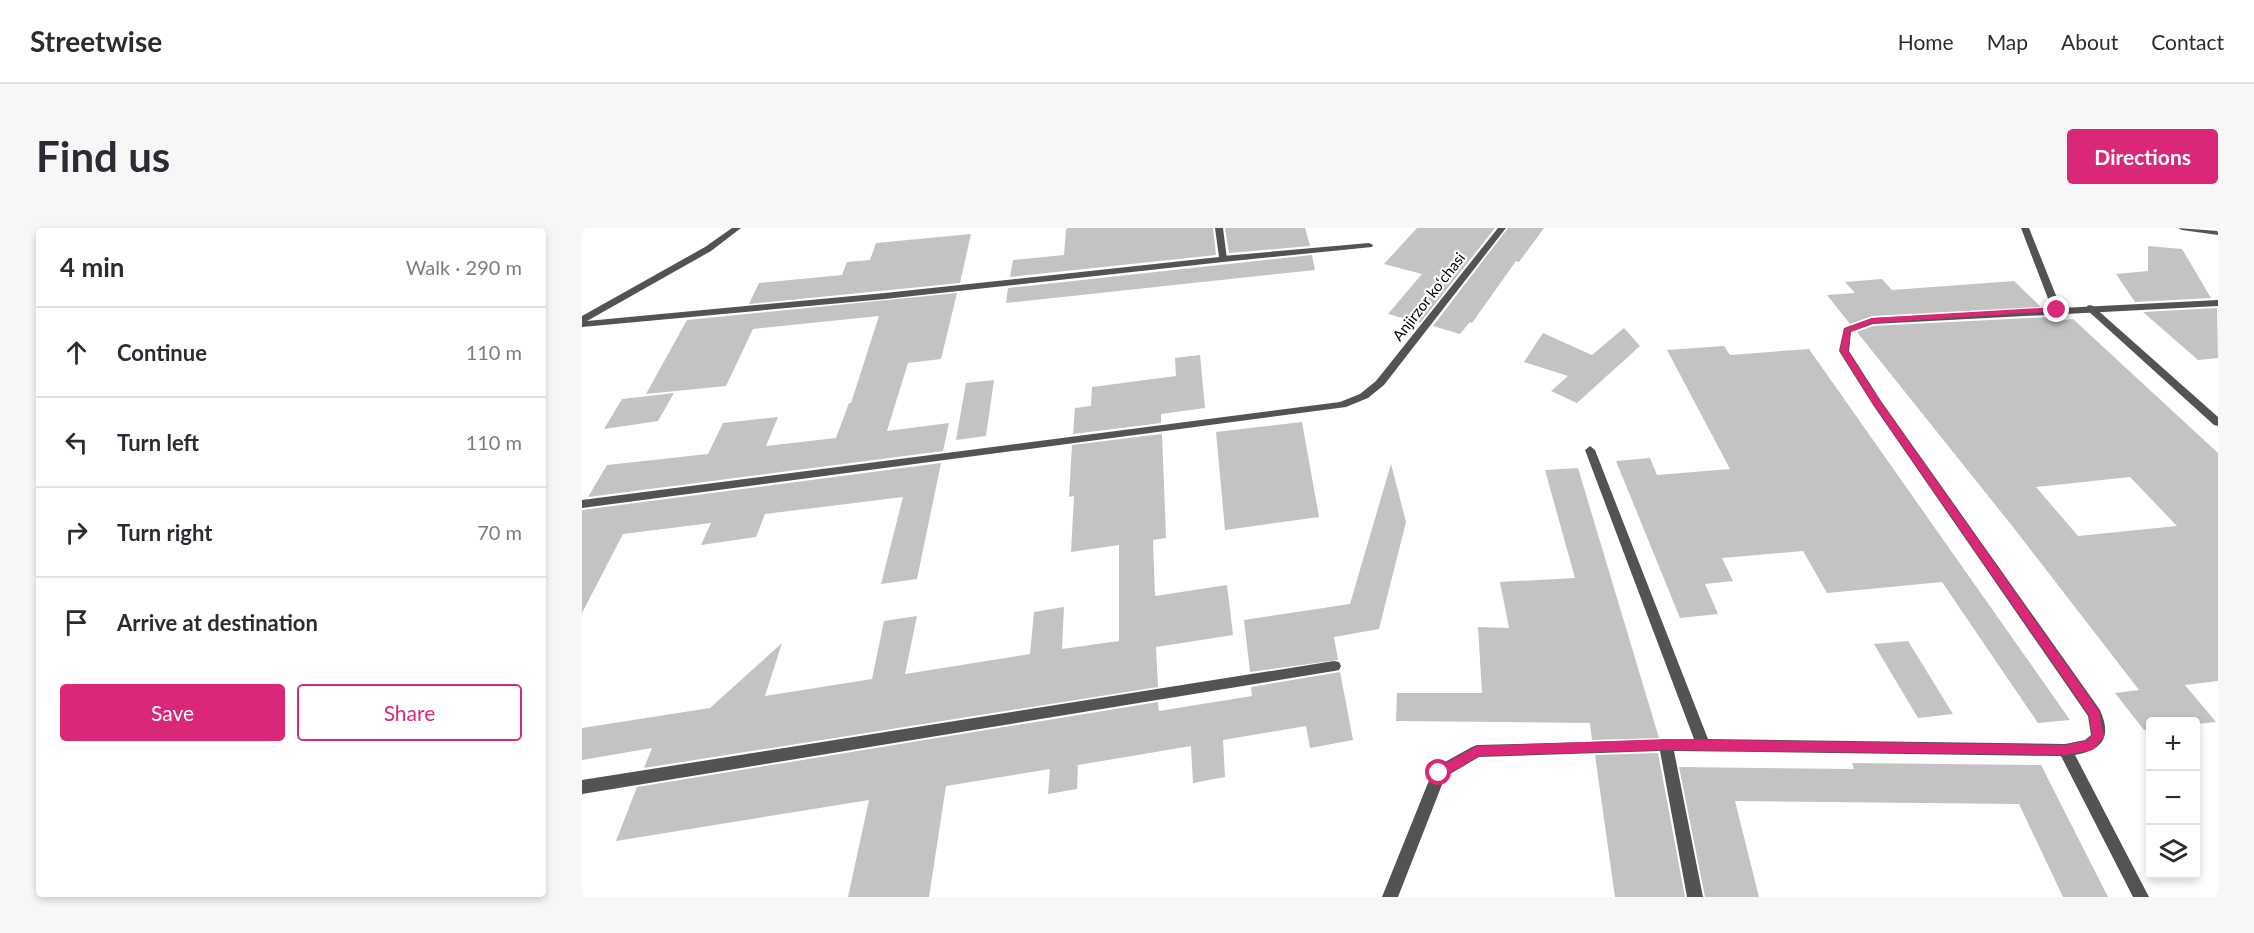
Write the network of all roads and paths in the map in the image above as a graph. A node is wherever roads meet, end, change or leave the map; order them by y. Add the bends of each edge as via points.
1 (737, 228) edge
2 (1219, 228) edge
3 (1502, 228) edge
4 (2025, 228) edge
5 (2182, 228) edge
6 (2218, 233) edge
7 (1369, 245) dead end
8 (1223, 259) junction
9 (2218, 303) edge
10 (2090, 308) junction
11 (2057, 310) junction
12 (582, 322) edge
13 (2218, 423) edge
14 (1590, 450) dead end
15 (582, 504) edge
16 (1334, 666) dead end
17 (1666, 744) junction
18 (1704, 746) junction
19 (2065, 750) junction
20 (582, 787) edge
21 (1390, 897) edge
22 (1695, 897) edge
23 (2141, 897) edge

1 - 12 street
2 - 8 street
3 - 15 street, Anjirzor koʻchasi via 1380,384 1342,405
4 - 11 street
5 - 6 street
7 - 8 street
8 - 12 street via 885,296
9 - 10 street
10 - 11 street
10 - 13 street
11 - 19 street via 1872,321 1847,330 1844,351 1876,403 2095,714 2098,737 2089,746
14 - 18 street
16 - 20 street
17 - 18 street
17 - 21 street via 1477,751 1439,773
17 - 22 street
18 - 19 street
19 - 23 street

